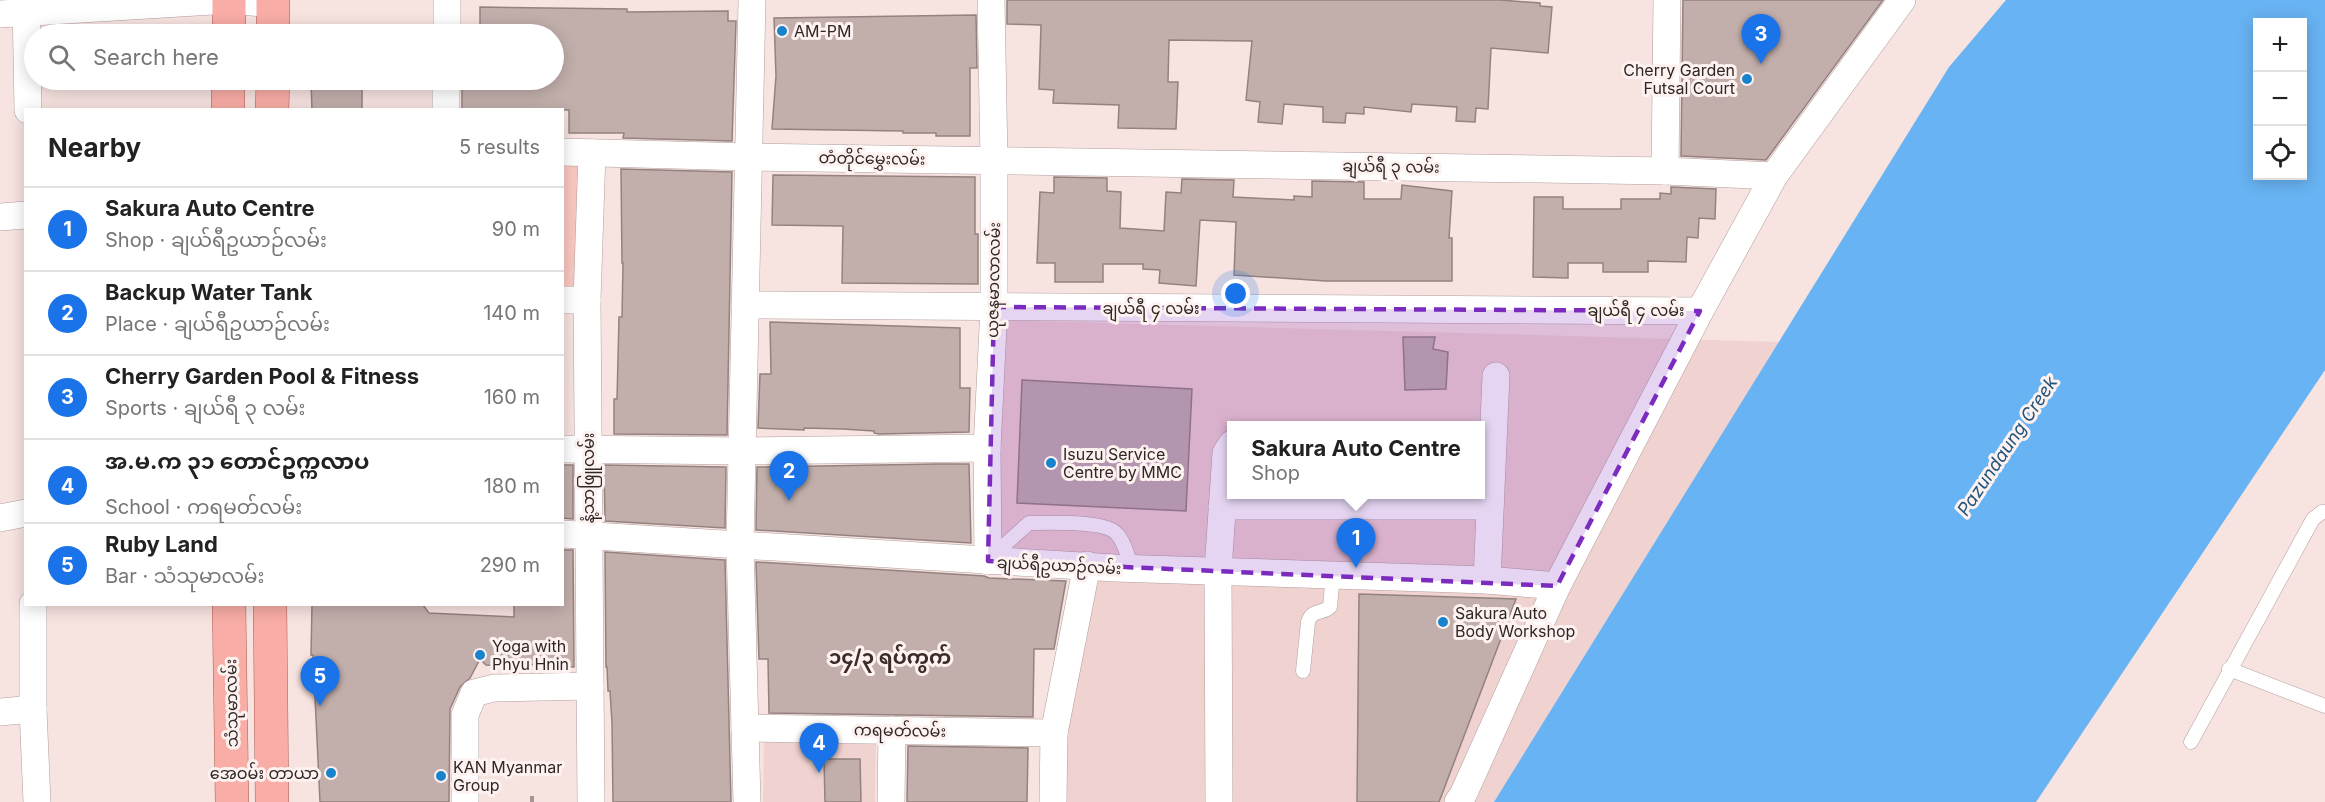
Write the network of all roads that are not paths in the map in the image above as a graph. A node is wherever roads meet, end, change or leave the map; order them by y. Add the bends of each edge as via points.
1 (229, 0) edge
2 (447, 0) edge
3 (752, 0) edge
4 (990, 0) edge
5 (1667, 0) edge
6 (1902, 0) edge
7 (18, 9) edge
8 (273, 13) edge
9 (229, 24) edge
10 (447, 24) edge
11 (24, 70) edge
12 (26, 90) edge
13 (228, 90) edge
14 (273, 90) edge
15 (446, 90) edge
16 (28, 108) edge
17 (228, 108) edge
18 (272, 108) edge
19 (446, 108) edge
20 (564, 152) edge
21 (592, 153) junction
22 (749, 157) junction
23 (1001, 160) junction
24 (1665, 171) junction
25 (1774, 176) junction
26 (24, 214) edge
27 (0, 217) edge
28 (575, 300) edge
29 (745, 306) junction
30 (994, 307) junction
31 (1700, 310) junction
32 (1496, 376) dead end
33 (1486, 443) edge
34 (987, 448) junction
35 (575, 449) edge
36 (742, 451) junction
37 (1227, 452) edge
38 (1222, 506) junction
39 (1490, 506) junction
40 (2325, 512) edge
41 (24, 513) edge
42 (0, 518) edge
43 (575, 535) edge
44 (740, 545) junction
45 (987, 561) junction
46 (1087, 565) junction
47 (1132, 569) junction
48 (1218, 570) junction
49 (1333, 574) junction
50 (1487, 580) junction
51 (1557, 586) junction
52 (33, 606) edge
53 (230, 606) edge
54 (270, 606) edge
55 (2229, 669) junction
56 (1303, 671) dead end
57 (590, 686) junction
58 (2325, 706) edge
59 (33, 709) junction
60 (0, 712) edge
61 (745, 728) junction
62 (892, 730) junction
63 (1054, 733) junction
64 (2191, 742) dead end
65 (37, 802) edge
66 (232, 802) edge
67 (272, 802) edge
68 (465, 802) edge
69 (591, 802) edge
70 (747, 802) edge
71 (891, 802) edge
72 (1053, 802) edge
73 (1219, 802) edge
74 (1458, 802) edge

1 - 7 street
1 - 8 street
1 - 9 main road
2 - 10 street
3 - 22 street
4 - 23 street, ယုဇနမာလာလမ်း
5 - 24 street
6 - 25 street
7 - 11 street
12 - 16 street
13 - 17 main road
14 - 18 main road
15 - 19 street
20 - 21 street, တံတိုင်မွှေးလမ်း
21 - 22 street, တံတိုင်မွှေးလမ်း
21 - 28 street, နံ့သာဖြူလမ်း
22 - 23 street, တံတိုင်မွှေးလမ်း
22 - 29 street
23 - 24 street, ချယ်ရီ ၃ လမ်း
23 - 30 street, ယုဇနမာလာလမ်း
24 - 25 street, ချယ်ရီ ၃ လမ်း
25 - 31 street
26 - 27 street
28 - 35 street, နံ့သာဖြူလမ်း
29 - 30 street, ချယ်ရီ ၄ လမ်း
29 - 36 street
30 - 31 street, ချယ်ရီ ၄ လမ်း
30 - 34 street, ယုဇနမာလာလမ်း
31 - 51 street
32 - 33 street
33 - 39 street
34 - 36 street
34 - 45 street, ယုဇနမာလာလမ်း
35 - 36 street
35 - 43 street, နံ့သာဖြူလမ်း
36 - 44 street
37 - 38 street
38 - 39 street
38 - 48 street
39 - 50 street
40 - 55 lane via 2313,519
41 - 42 street
43 - 44 street, ချယ်ရီဥယာဉ်လမ်း
43 - 57 street, နံ့သာဖြူလမ်း
44 - 45 street, ချယ်ရီဥယာဉ်လမ်း
44 - 61 street
45 - 46 street, ချယ်ရီဥယာဉ်လမ်း
45 - 47 lane via 1029,523 1066,523 1110,528 1121,540
46 - 47 street, ချယ်ရီဥယာဉ်လမ်း
46 - 63 street
47 - 48 street, ချယ်ရီဥယာဉ်လမ်း
48 - 49 street, ချယ်ရီဥယာဉ်လမ်း
48 - 73 street
49 - 50 street, ချယ်ရီဥယာဉ်လမ်း
49 - 56 lane via 1330,607 1317,611 1308,622
50 - 51 street, ချယ်ရီဥယာဉ်လမ်း
51 - 74 street
52 - 59 street
53 - 66 main road, သံသုမာလမ်း
54 - 67 main road
55 - 58 lane
55 - 64 lane
57 - 68 street via 494,688 474,693 465,715
57 - 69 street, နံ့သာဖြူလမ်း
59 - 60 street
59 - 65 street
61 - 62 street, ကရမတ်လမ်း
61 - 70 street
62 - 63 street, ကရမတ်လမ်း
62 - 71 street
63 - 72 street

